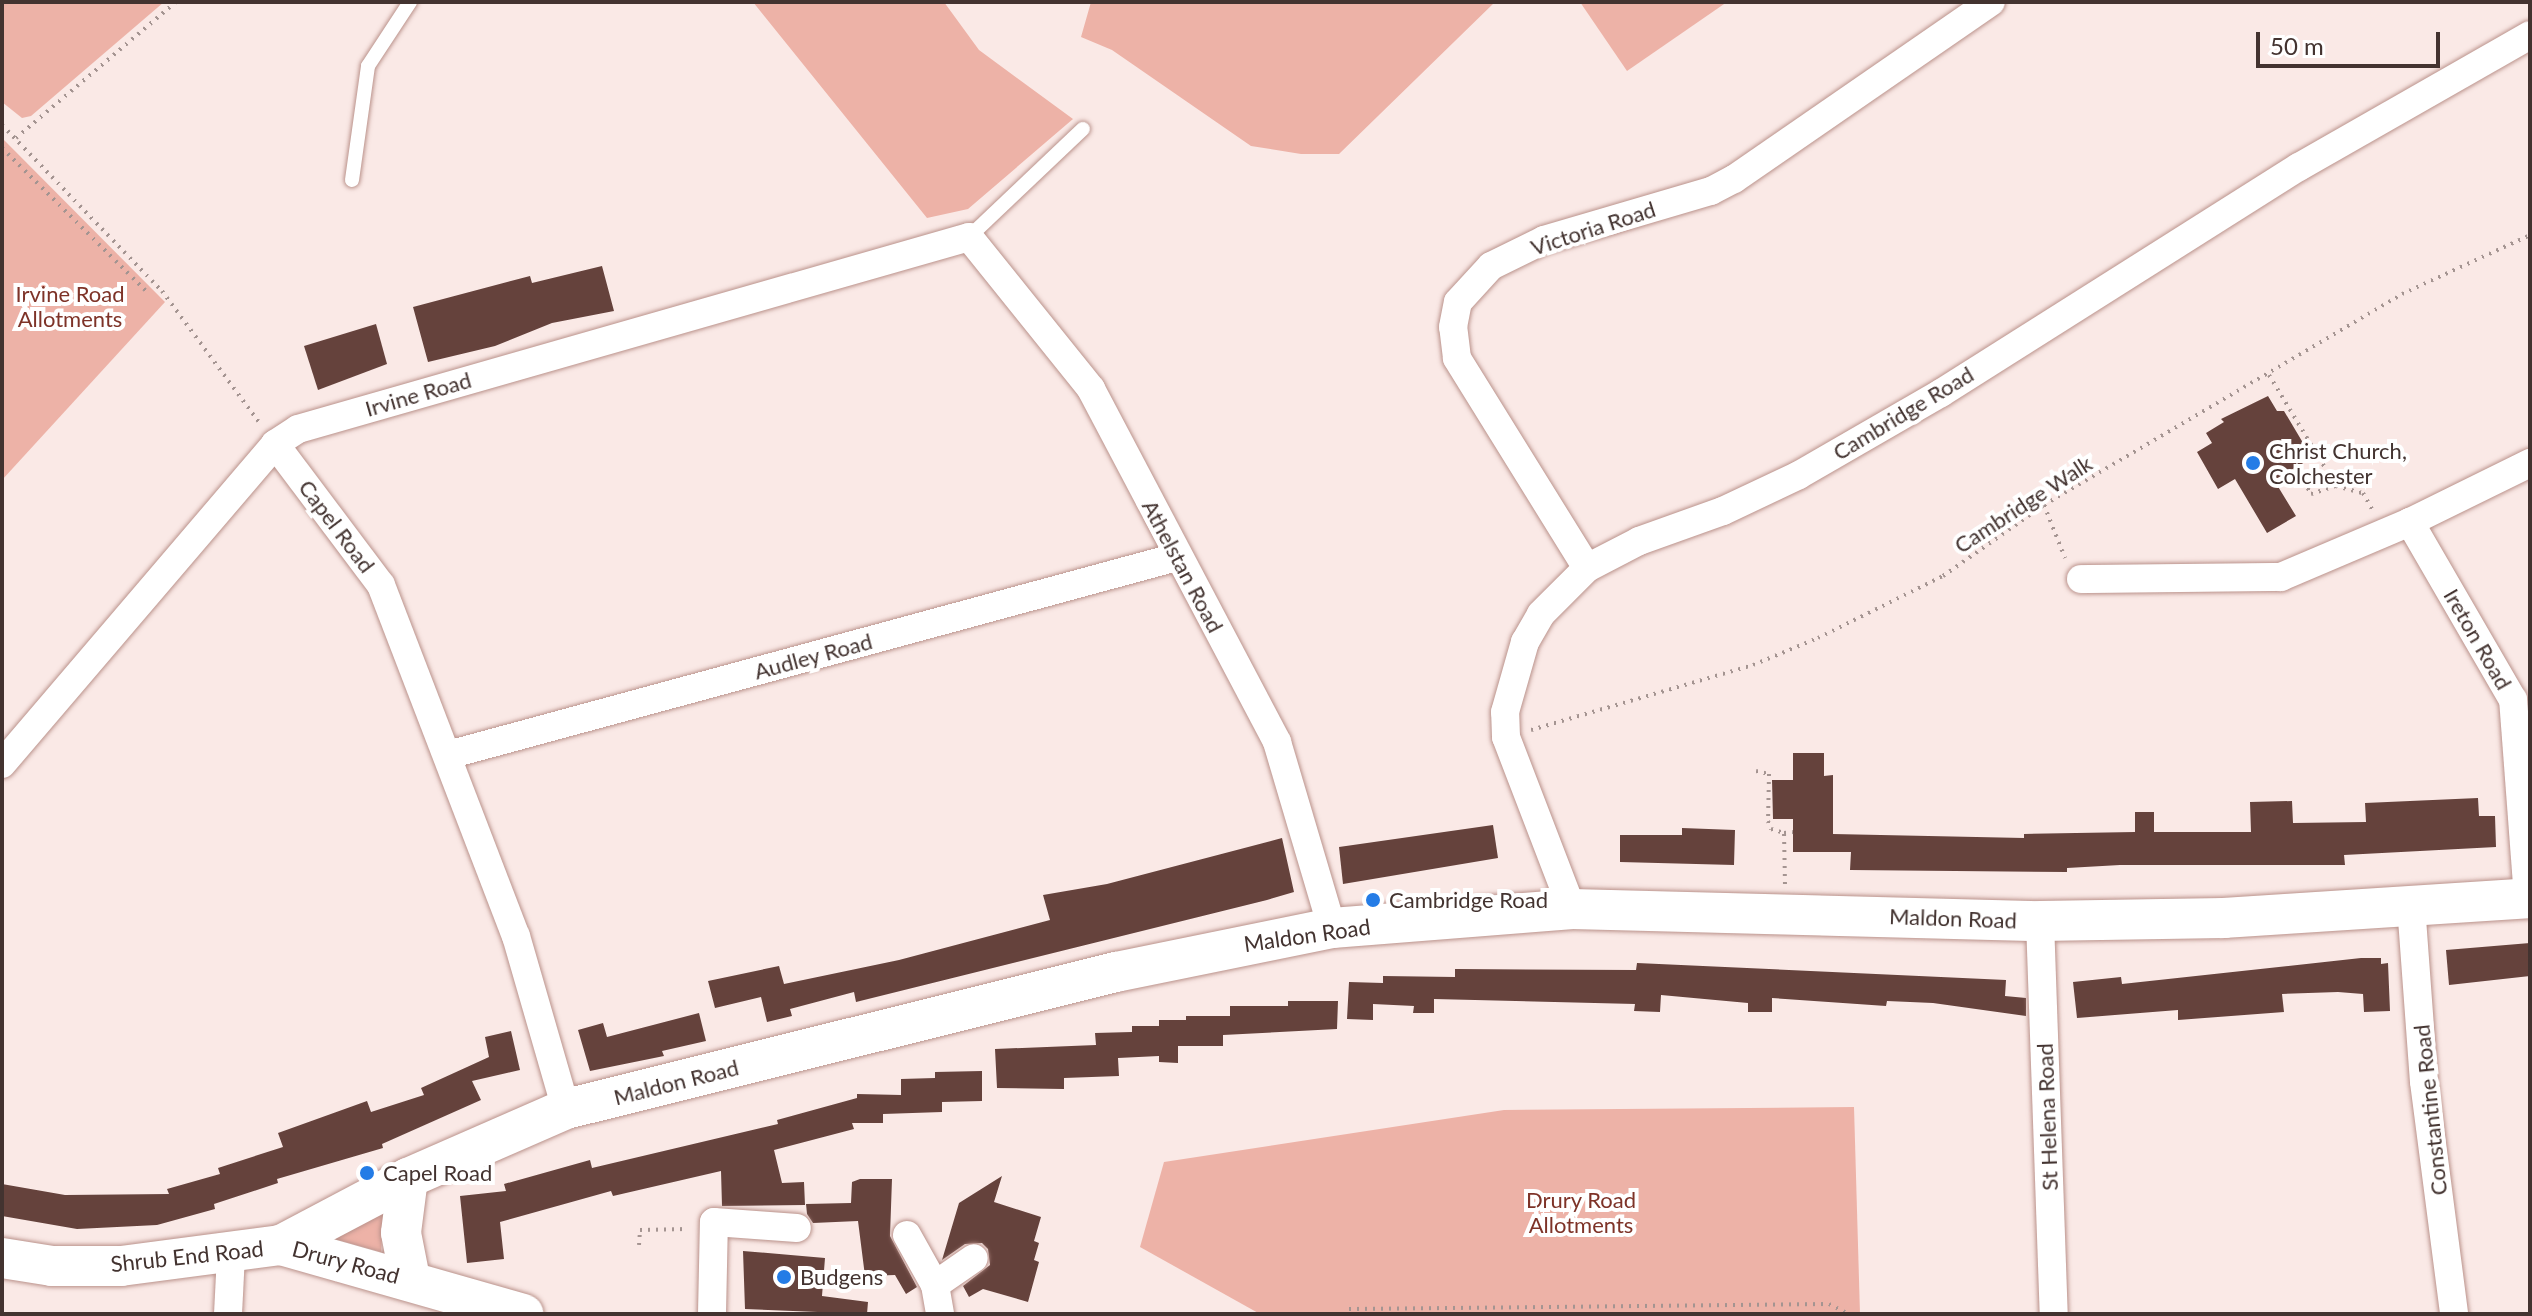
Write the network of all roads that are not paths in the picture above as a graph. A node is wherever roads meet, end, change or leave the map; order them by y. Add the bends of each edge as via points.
1 (410, 2) edge
2 (1991, 2) edge
3 (2530, 35) edge
4 (1083, 129) dead end
5 (352, 180) dead end
6 (969, 237) junction
7 (275, 444) junction
8 (2530, 463) edge
9 (2398, 527) junction
10 (1177, 557) junction
11 (1587, 568) junction
12 (2081, 579) road end
13 (2522, 698) edge
14 (448, 755) junction
15 (2, 764) edge
16 (2529, 898) edge
17 (2411, 905) junction
18 (1572, 909) junction
19 (2040, 921) junction
20 (1332, 928) junction
21 (566, 1109) junction
22 (408, 1178) junction
23 (362, 1202) joint
24 (797, 1228) dead end
25 (907, 1235) dead end
26 (281, 1245) junction
27 (231, 1254) junction
28 (2, 1258) edge
29 (974, 1258) dead end
30 (410, 1279) junction
31 (935, 1285) junction
32 (228, 1314) edge
33 (523, 1314) edge
34 (712, 1314) edge
35 (940, 1314) edge
36 (2054, 1314) edge
37 (2454, 1314) edge

1 - 5 lane via 368,66
2 - 11 street, Victoria Road via 1734,179 1711,191 1544,240 1491,266 1458,302 1453,327 1457,358
3 - 11 street, Cambridge Road via 2311,160 1941,393 1799,475
4 - 6 lane
6 - 7 street, Irvine Road via 298,429
6 - 10 street, Athelstan Road via 1091,389
7 - 14 street, Capel Road via 381,585
7 - 15 street, Irvine Road
8 - 9 street
9 - 12 street via 2281,577
9 - 13 street, Ireton Road
10 - 14 street, Audley Road
10 - 20 street, Athelstan Road via 1277,742
11 - 18 street, Cambridge Road via 1541,614 1525,642 1512,676 1506,737
13 - 16 street, Ireton Road
14 - 21 street, Capel Road via 516,936
16 - 17 main road, Maldon Road
17 - 19 main road, Maldon Road via 2224,918
17 - 37 street, Constantine Road via 2424,1082
18 - 19 main road, Maldon Road
18 - 20 main road, Maldon Road
19 - 36 street, St Helena Road
20 - 21 main road, Maldon Road via 1147,965
21 - 22 main road, Maldon Road
22 - 23 main road, Maldon Road
22 - 30 main road, Drury Road via 401,1233
23 - 26 main road, Shrub End Road
24 - 34 street via 714,1222
25 - 31 street
26 - 27 main road, Shrub End Road
26 - 30 main road, Drury Road
27 - 28 main road, Shrub End Road via 121,1266 52,1266
27 - 32 street
29 - 31 street
30 - 33 main road, Drury Road
31 - 35 street

